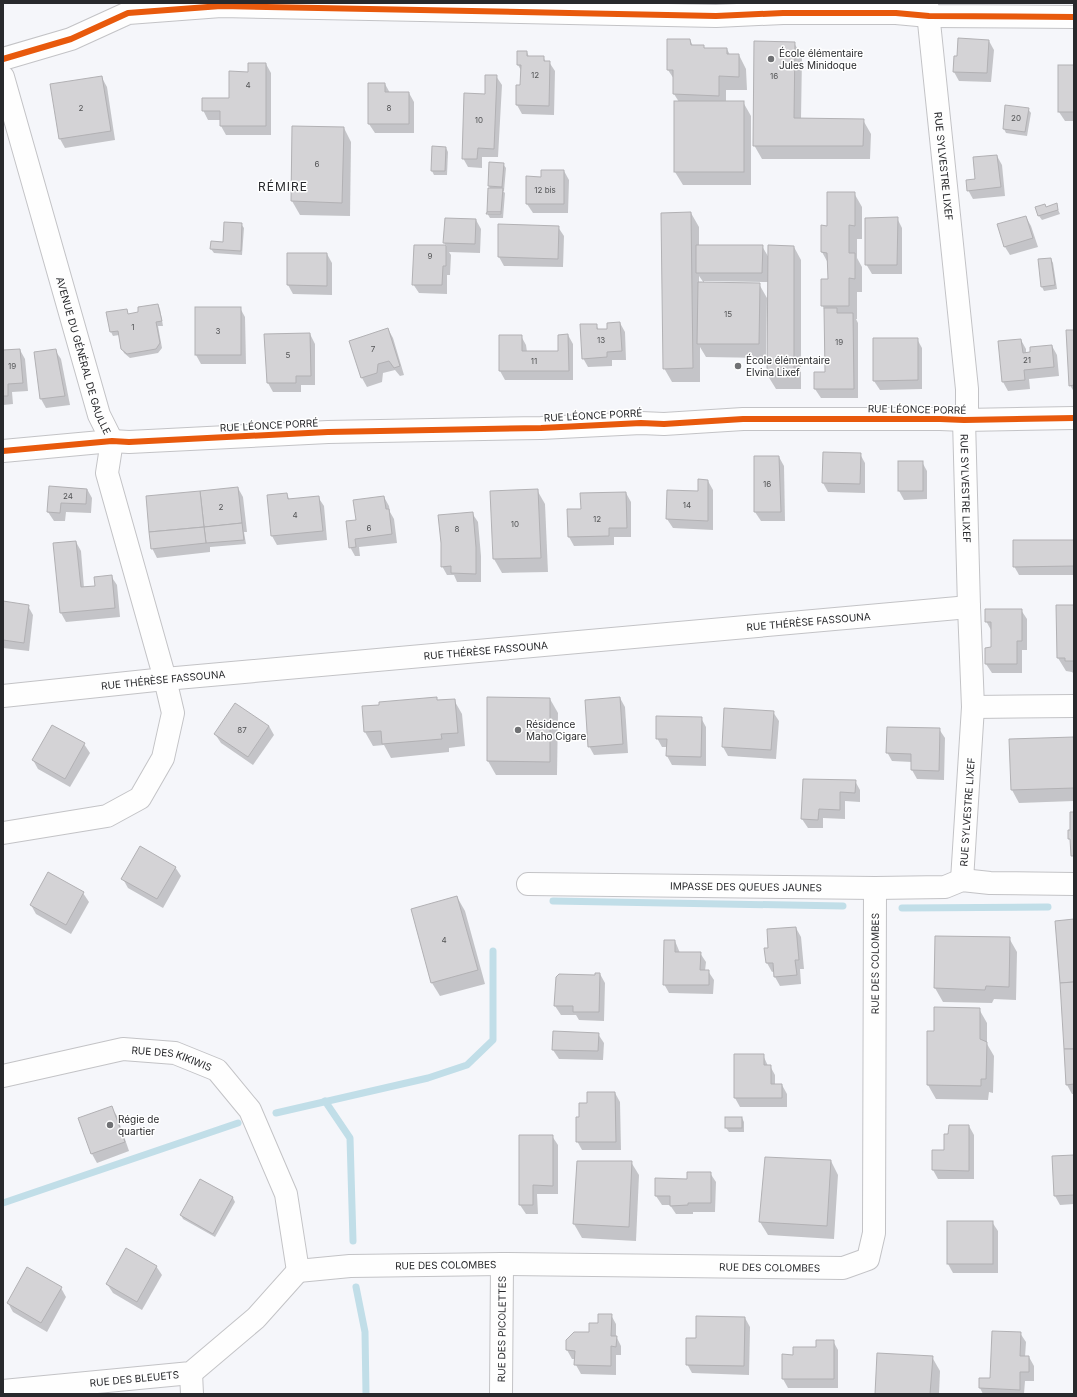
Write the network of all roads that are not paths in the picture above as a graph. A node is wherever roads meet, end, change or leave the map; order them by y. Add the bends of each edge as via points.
1 (928, 10) edge
2 (1074, 17) edge
3 (3, 59) edge
4 (3, 77) edge
5 (1074, 418) edge
6 (964, 420) junction
7 (112, 441) junction
8 (3, 451) edge
9 (969, 607) junction
10 (165, 679) junction
11 (3, 696) edge
12 (1074, 706) edge
13 (974, 707) junction
14 (3, 833) edge
15 (962, 880) junction
16 (528, 884) dead end
17 (1074, 884) edge
18 (875, 888) junction
19 (3, 1076) edge
20 (502, 1264) junction
21 (298, 1271) junction
22 (191, 1373) junction
23 (3, 1391) edge
24 (192, 1394) edge
25 (500, 1394) edge

1 - 2 street
1 - 3 street via 896,13 716,16 221,6 128,13 70,39
1 - 6 street, RUE SYLVESTRE LIXEF via 967,389 967,410
4 - 7 street, AVENUE DU GÉNÉRAL DE GAULLE via 99,415
5 - 6 street, RUE LÉONCE PORRÉ
6 - 7 street, RUE LÉONCE PORRÉ via 743,419 664,424 641,422 541,428 328,432
6 - 9 street, RUE SYLVESTRE LIXEF
7 - 8 street, RUE LÉONCE PORRÉ
7 - 10 street, AVENUE DU GÉNÉRAL DE GAULLE via 107,473
9 - 10 street, RUE THÉRÈSE FASSOUNA
9 - 13 street, RUE SYLVESTRE LIXEF
10 - 11 street, RUE THÉRÈSE FASSOUNA
10 - 14 street via 173,713 163,758 140,798 108,816
12 - 13 street
13 - 15 street, RUE SYLVESTRE LIXEF
15 - 17 street
15 - 18 street, IMPASSE DES QUEUES JAUNES via 945,887
16 - 18 street, IMPASSE DES QUEUES JAUNES
18 - 20 street, RUE DES COLOMBES via 874,1233 868,1259 843,1268
19 - 21 street, RUE DES KIKIWIS via 123,1049 175,1053 217,1070 250,1110 286,1194
20 - 21 street, RUE DES COLOMBES via 350,1266
20 - 25 street, RUE DES PICOLETTES
21 - 22 street, RUE DES BLEUETS via 256,1318
22 - 23 street, RUE DES BLEUETS
22 - 24 street

